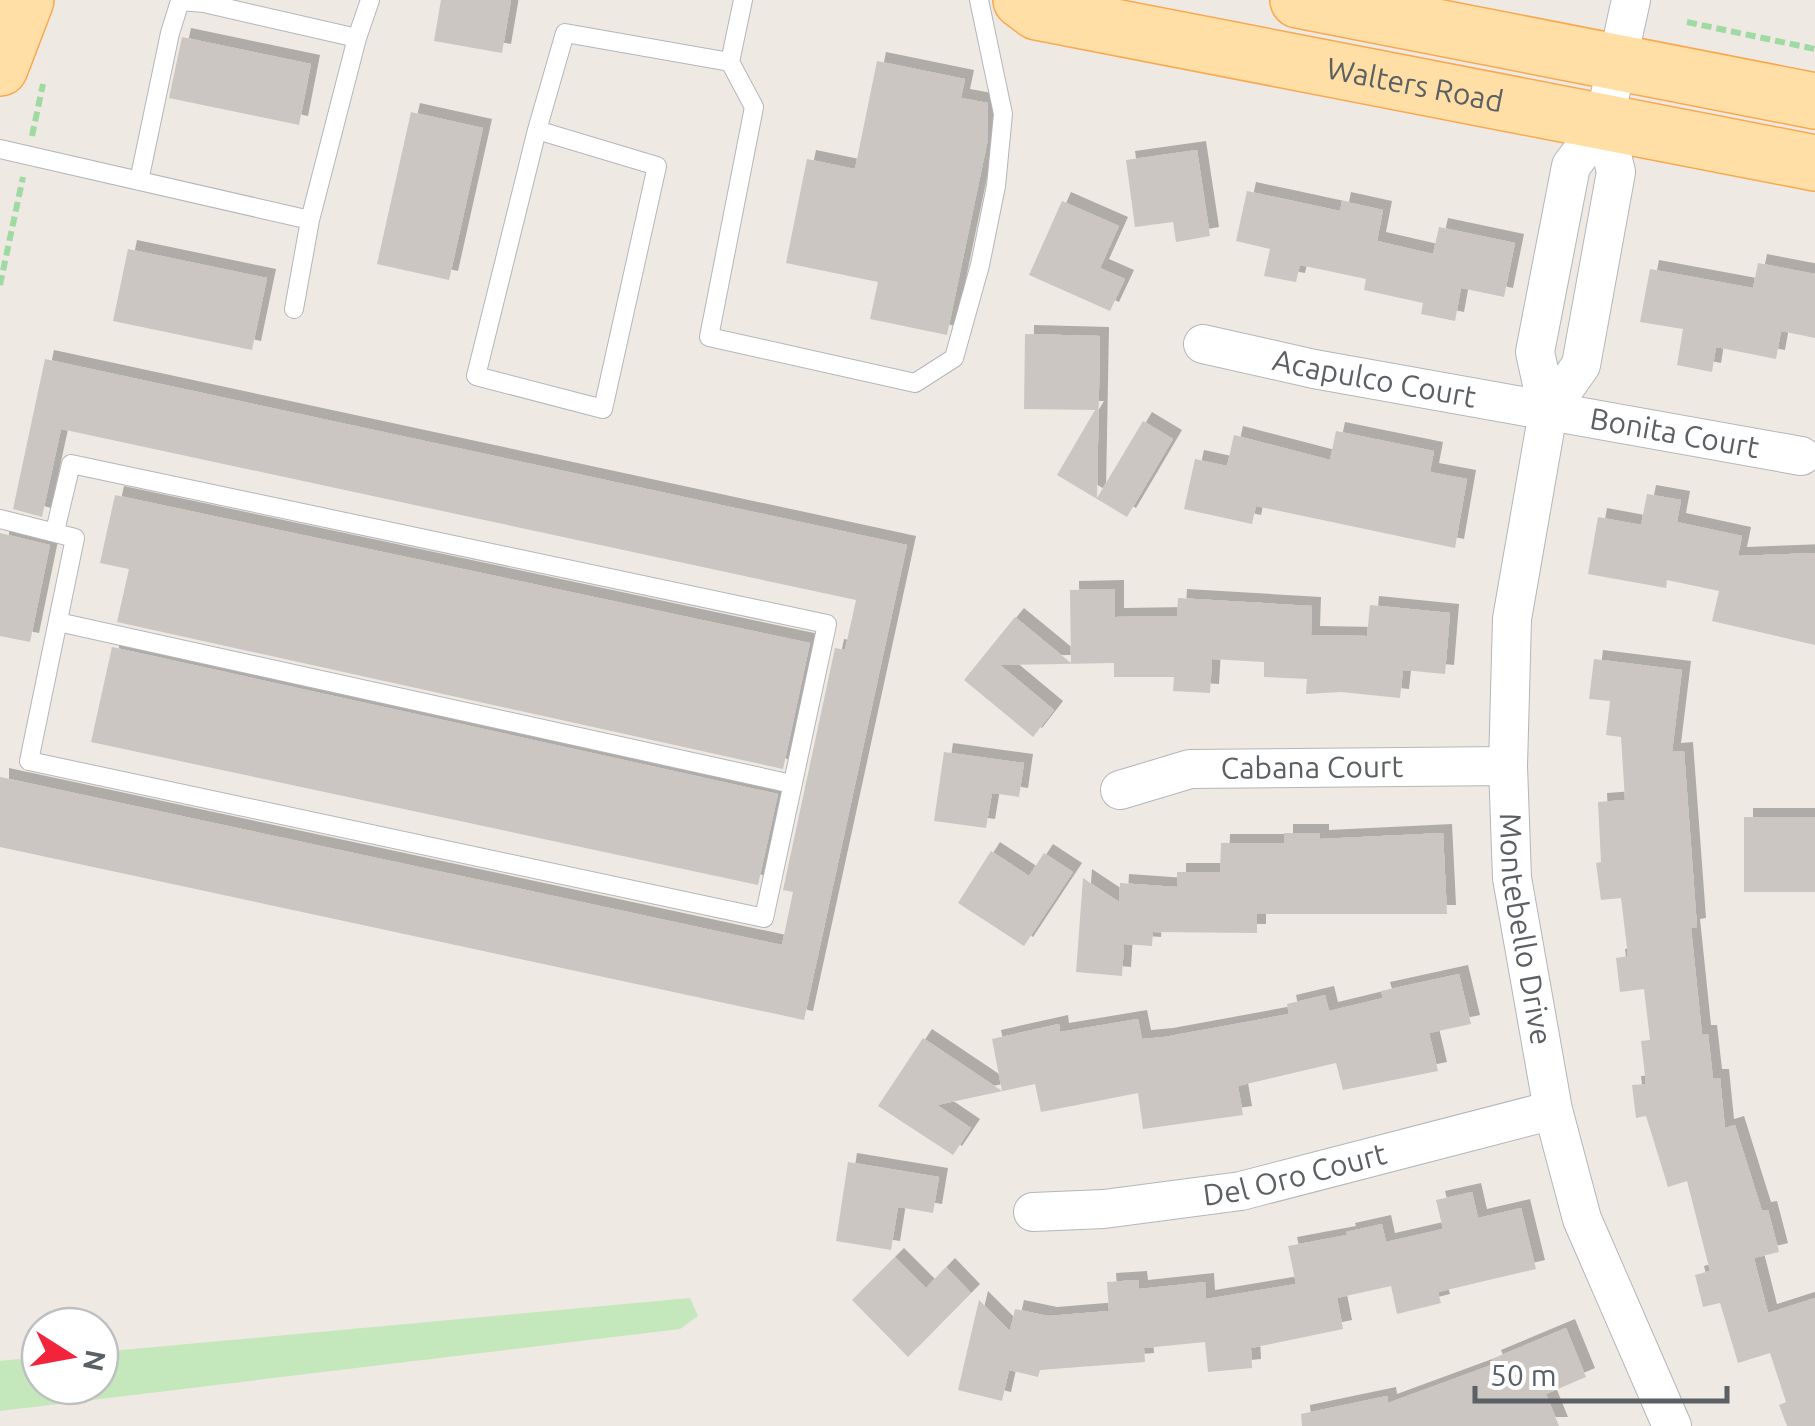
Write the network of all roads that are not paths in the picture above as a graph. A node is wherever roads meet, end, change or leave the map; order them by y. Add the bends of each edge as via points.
1 (5, 0) edge
2 (26, 0) edge
3 (370, 0) edge
4 (742, 0) edge
5 (979, 0) edge
6 (1020, 0) edge
7 (1298, 0) edge
8 (1631, 0) edge
9 (0, 20) edge
10 (357, 38) junction
11 (730, 62) junction
12 (1618, 62) junction
13 (0, 68) edge
14 (1815, 101) edge
15 (1604, 122) junction
16 (537, 130) junction
17 (0, 148) edge
18 (1815, 163) edge
19 (139, 180) junction
20 (310, 220) junction
21 (294, 308) dead end
22 (1203, 344) dead end
23 (1548, 412) junction
24 (1801, 456) dead end
25 (0, 519) edge
26 (55, 531) junction
27 (58, 622) junction
28 (1508, 766) junction
29 (792, 784) junction
30 (1120, 790) dead end
31 (1554, 1110) junction
32 (1033, 1212) dead end
33 (1672, 1426) edge

1 - 9 street
2 - 13 main road
3 - 10 lane
4 - 11 lane
5 - 11 lane via 1003,114 996,186 954,358 915,383 709,337 754,107
6 - 15 main road, Walters Road via 1037,12
7 - 12 main road, Walters Road
8 - 12 street
10 - 19 lane via 180,1
10 - 20 lane
11 - 16 lane via 565,34
12 - 14 main road, Walters Road
12 - 15 street
15 - 18 main road, Walters Road
15 - 23 street, Montebello Drive via 1571,166 1564,201 1535,352
16 - 16 lane via 476,376 603,409 657,166
17 - 19 lane
19 - 20 lane
20 - 21 lane
22 - 23 street, Acapulco Court
23 - 24 street, Bonita Court
23 - 28 street, Montebello Drive via 1512,619
25 - 26 lane
26 - 27 lane via 75,538
26 - 29 lane via 71,464 827,624
27 - 29 lane
27 - 29 lane via 30,761 764,918
28 - 30 street, Cabana Court via 1190,769
28 - 31 street, Montebello Drive via 1512,878
31 - 32 street, Del Oro Court via 1241,1191 1104,1210
31 - 33 street, Montebello Drive via 1582,1219

